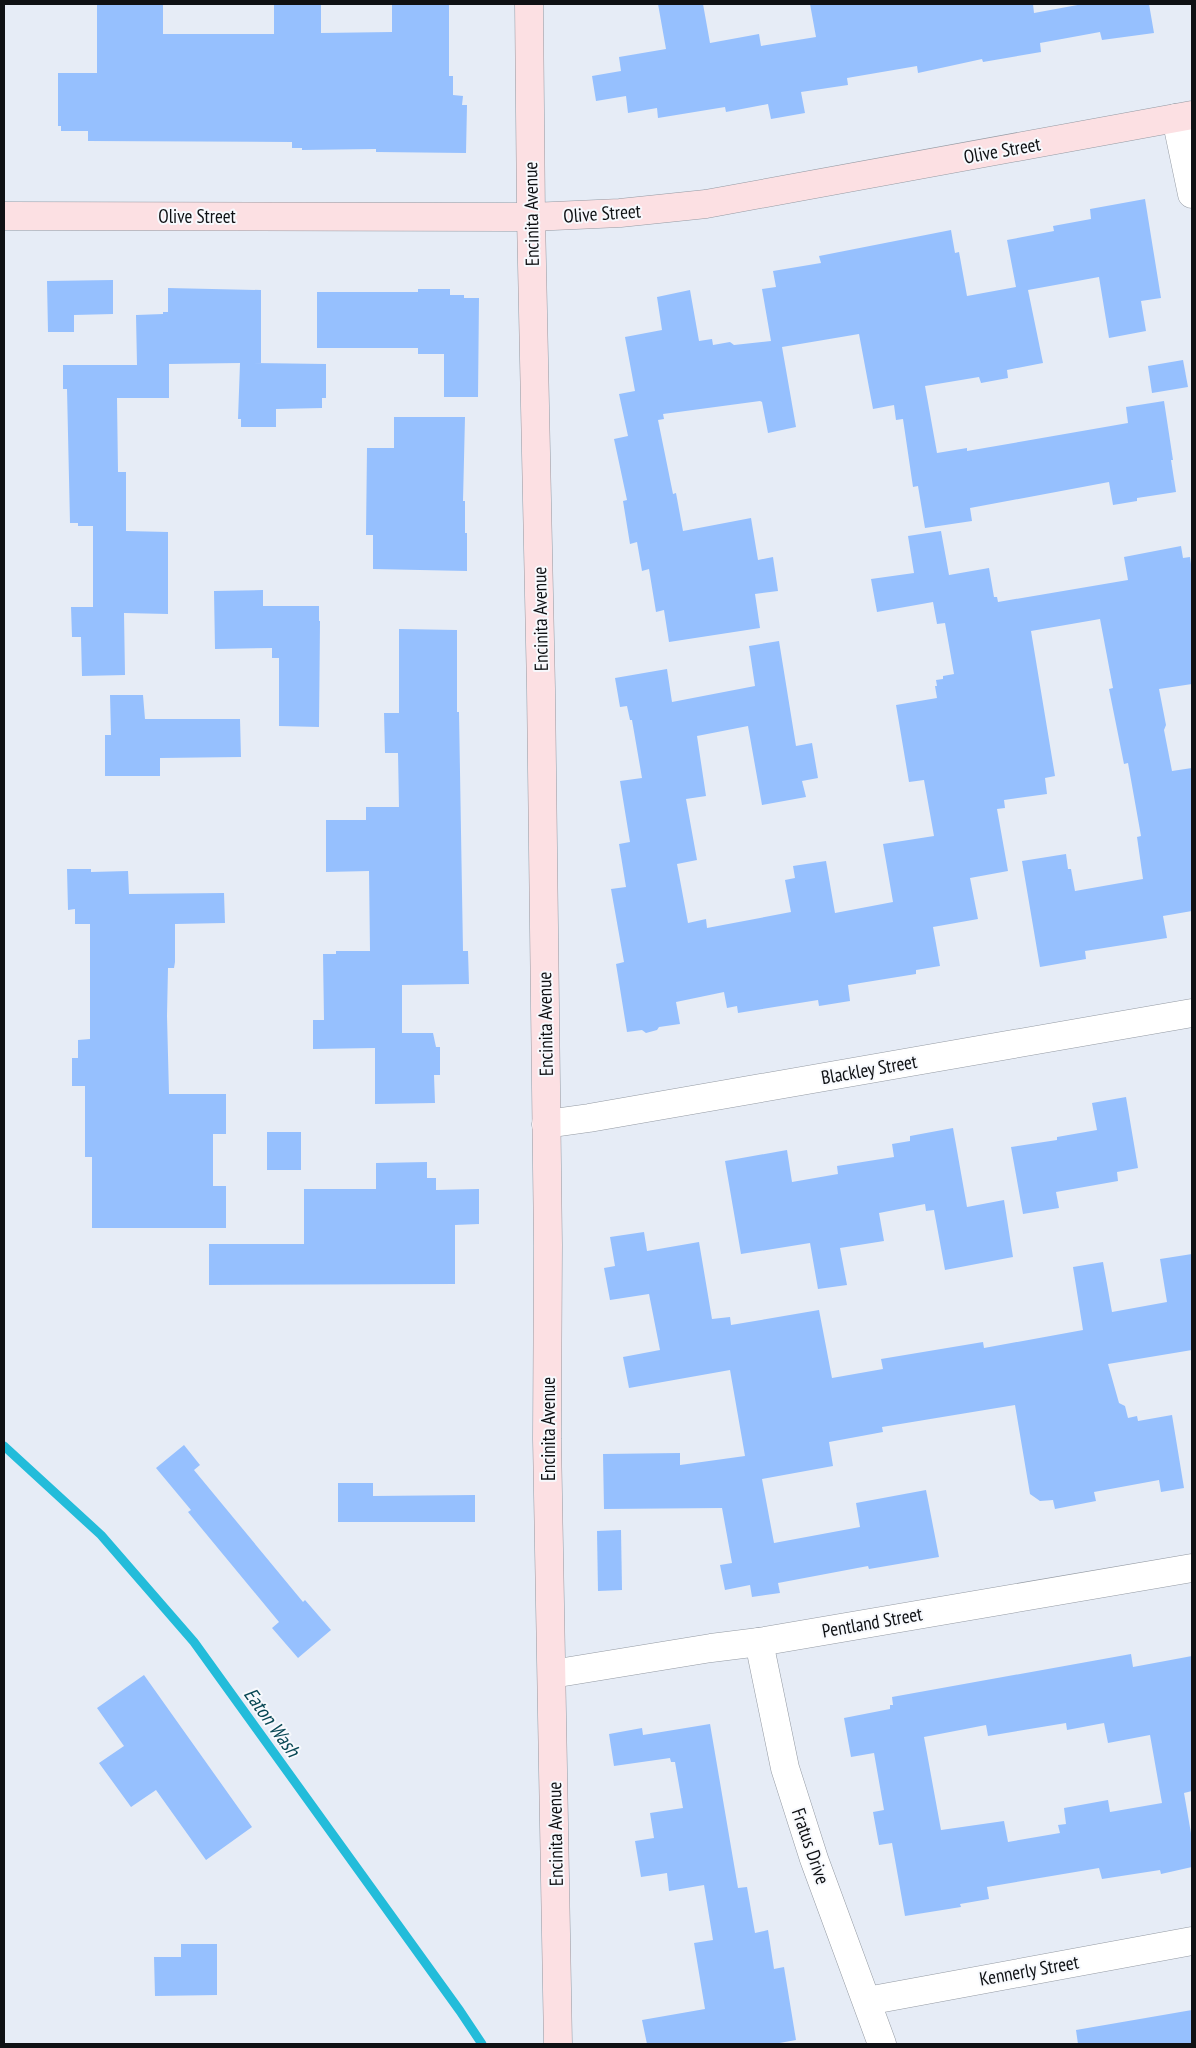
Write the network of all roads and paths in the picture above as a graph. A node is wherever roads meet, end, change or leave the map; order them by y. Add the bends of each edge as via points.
1 (529, 4) edge
2 (1184, 116) edge
3 (1192, 194) edge
4 (4, 216) edge
5 (531, 217) junction
6 (1192, 1013) edge
7 (546, 1124) junction
8 (1192, 1568) edge
9 (759, 1642) junction
10 (552, 1674) junction
11 (1192, 1941) edge
12 (867, 2001) junction
13 (558, 2044) edge
14 (882, 2044) edge

1 - 5 street, Encinita Avenue
2 - 3 street
2 - 5 street, Olive Street via 706,204 620,213
4 - 5 street, Olive Street
5 - 7 street, Encinita Avenue
6 - 7 street, Blackley Street
7 - 10 street, Encinita Avenue
8 - 9 street, Pentland Street
9 - 10 street, Pentland Street
9 - 12 street, Fratus Drive via 785,1768 814,1859
10 - 13 street, Encinita Avenue
11 - 12 street, Kennerly Street
12 - 14 street, Fratus Drive

